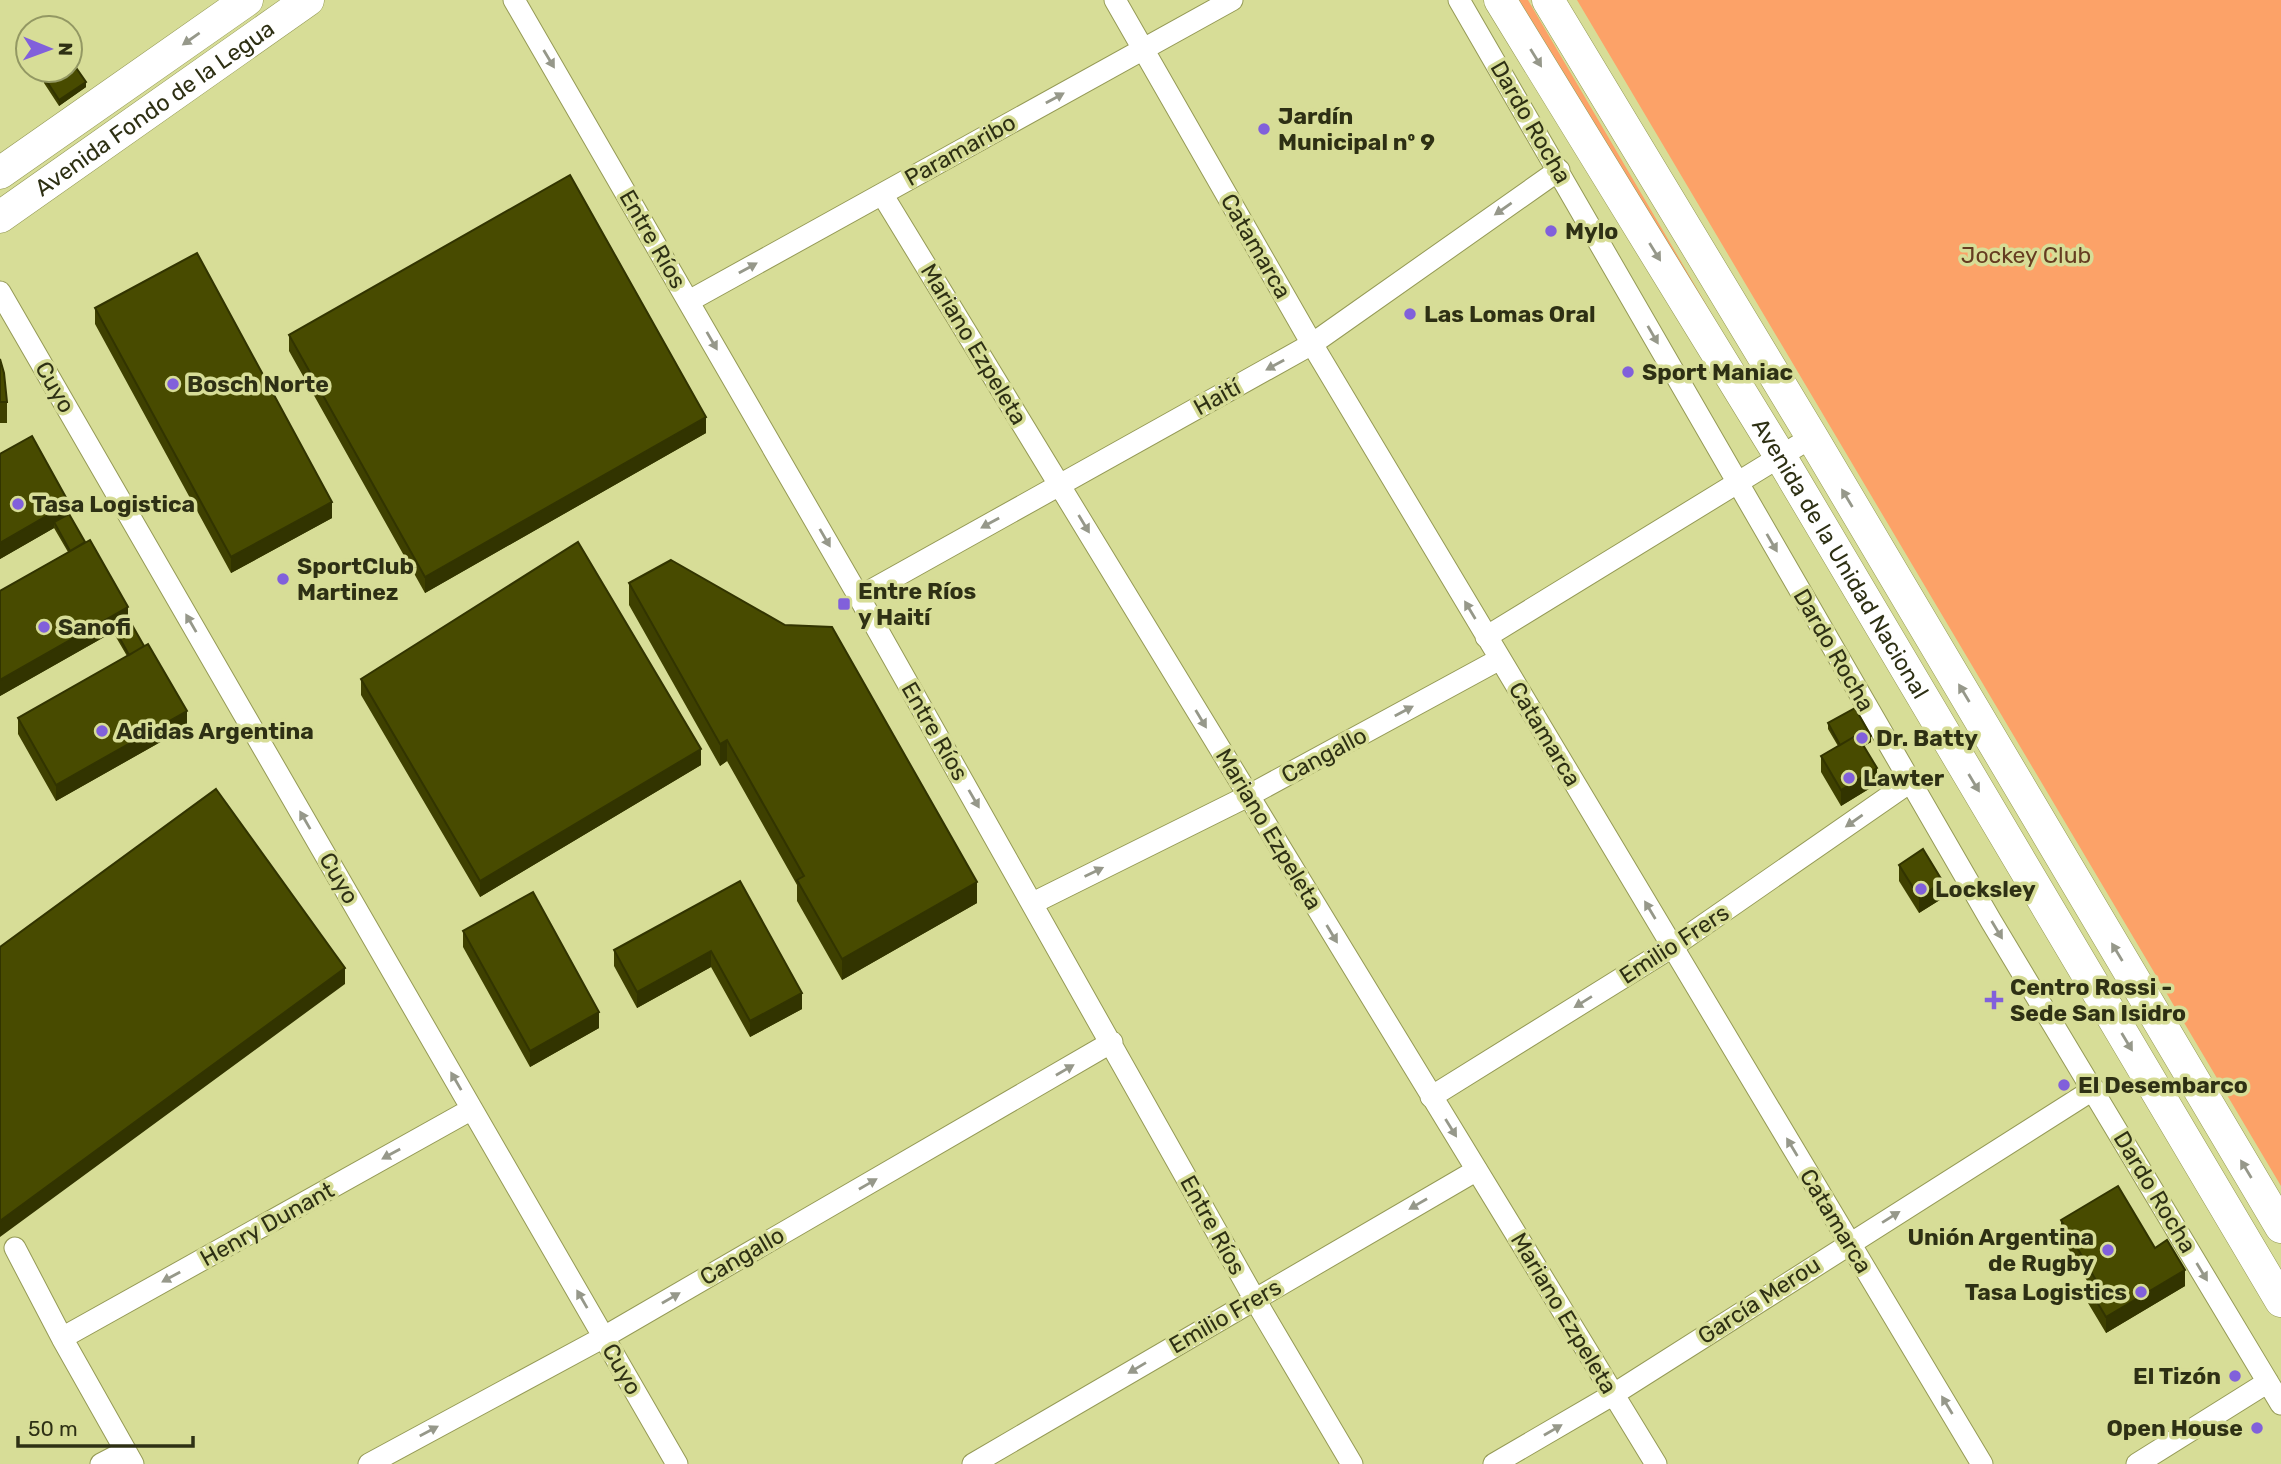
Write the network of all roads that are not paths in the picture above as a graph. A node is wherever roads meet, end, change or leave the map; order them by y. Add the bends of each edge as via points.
1 (247, 0) edge
2 (308, 0) edge
3 (514, 0) edge
4 (1115, 0) edge
5 (1232, 0) edge
6 (1460, 0) edge
7 (1500, 0) edge
8 (1548, 0) edge
9 (1143, 48) junction
10 (1559, 170) junction
11 (0, 173) edge
12 (882, 194) junction
13 (0, 218) edge
14 (0, 292) edge
15 (689, 301) junction
16 (1312, 344) junction
17 (1812, 437) junction
18 (1780, 456) junction
19 (1059, 484) junction
20 (1738, 484) junction
21 (859, 597) junction
22 (1486, 637) junction
23 (1500, 659) junction
24 (1910, 782) junction
25 (1248, 796) junction
26 (1032, 903) junction
27 (1672, 947) junction
28 (1112, 1042) junction
29 (2094, 1089) junction
30 (1431, 1097) junction
31 (472, 1109) junction
32 (1477, 1170) junction
33 (2281, 1227) edge
34 (1849, 1242) junction
35 (15, 1248) dead end
36 (1254, 1298) junction
37 (2281, 1301) edge
38 (604, 1337) junction
39 (62, 1338) junction
40 (2268, 1382) junction
41 (1614, 1394) junction
42 (2281, 1404) edge
43 (130, 1458) edge
44 (102, 1464) edge
45 (369, 1464) edge
46 (677, 1464) edge
47 (973, 1464) edge
48 (1352, 1464) edge
49 (1494, 1464) edge
50 (1656, 1464) edge
51 (1982, 1464) edge
52 (2137, 1464) edge

1 -> 11 main road, Avenida Fondo de la Legua
2 - 13 main road, Avenida Fondo de la Legua
3 -> 15 street, Entre Ríos
4 - 9 street, Catamarca
5 - 9 street, Paramaribo
6 - 10 street, Dardo Rocha
7 -> 18 main road, Avenida de la Unidad Nacional
8 - 17 main road, Avenida de la Unidad Nacional
12 -> 9 street, Paramaribo
9 - 16 street, Catamarca
10 -> 16 street, Haití
10 -> 20 street, Dardo Rocha
15 -> 12 street, Paramaribo
12 - 19 street, Mariano Ezpeleta
31 -> 14 street, Cuyo
15 -> 21 street, Entre Ríos
16 -> 19 street, Haití
22 -> 16 street, Catamarca
17 - 18 street
33 -> 17 main road, Avenida de la Unidad Nacional
18 - 20 street
18 -> 37 main road, Avenida de la Unidad Nacional
19 -> 21 street, Haití
19 -> 25 street, Mariano Ezpeleta
20 - 22 street
20 -> 24 street, Dardo Rocha
21 -> 26 street, Entre Ríos
22 - 23 street, Catamarca
25 -> 23 street, Cangallo
27 -> 23 street, Catamarca
24 -> 27 street, Emilio Frers
24 -> 29 street, Dardo Rocha
26 -> 25 street, Cangallo
25 -> 30 street, Mariano Ezpeleta
26 - 28 street, Entre Ríos
27 -> 30 street, Emilio Frers
34 -> 27 street, Catamarca
28 - 36 street, Entre Ríos
38 -> 28 street, Cangallo
34 -> 29 street, García Merou
29 -> 40 street, Dardo Rocha
30 -> 32 street, Mariano Ezpeleta
38 -> 31 street, Cuyo
31 -> 39 street, Henry Dunant
32 -> 36 street, Emilio Frers
32 - 41 street, Mariano Ezpeleta
34 - 41 street, García Merou
51 -> 34 street, Catamarca
35 - 39 street
36 -> 47 street, Emilio Frers
36 - 48 street, Entre Ríos
45 -> 38 street, Cangallo
38 - 46 street, Cuyo
39 - 43 street
40 - 42 street, Dardo Rocha
40 - 52 street
49 -> 41 street, García Merou
41 - 50 street, Mariano Ezpeleta
43 - 44 street

